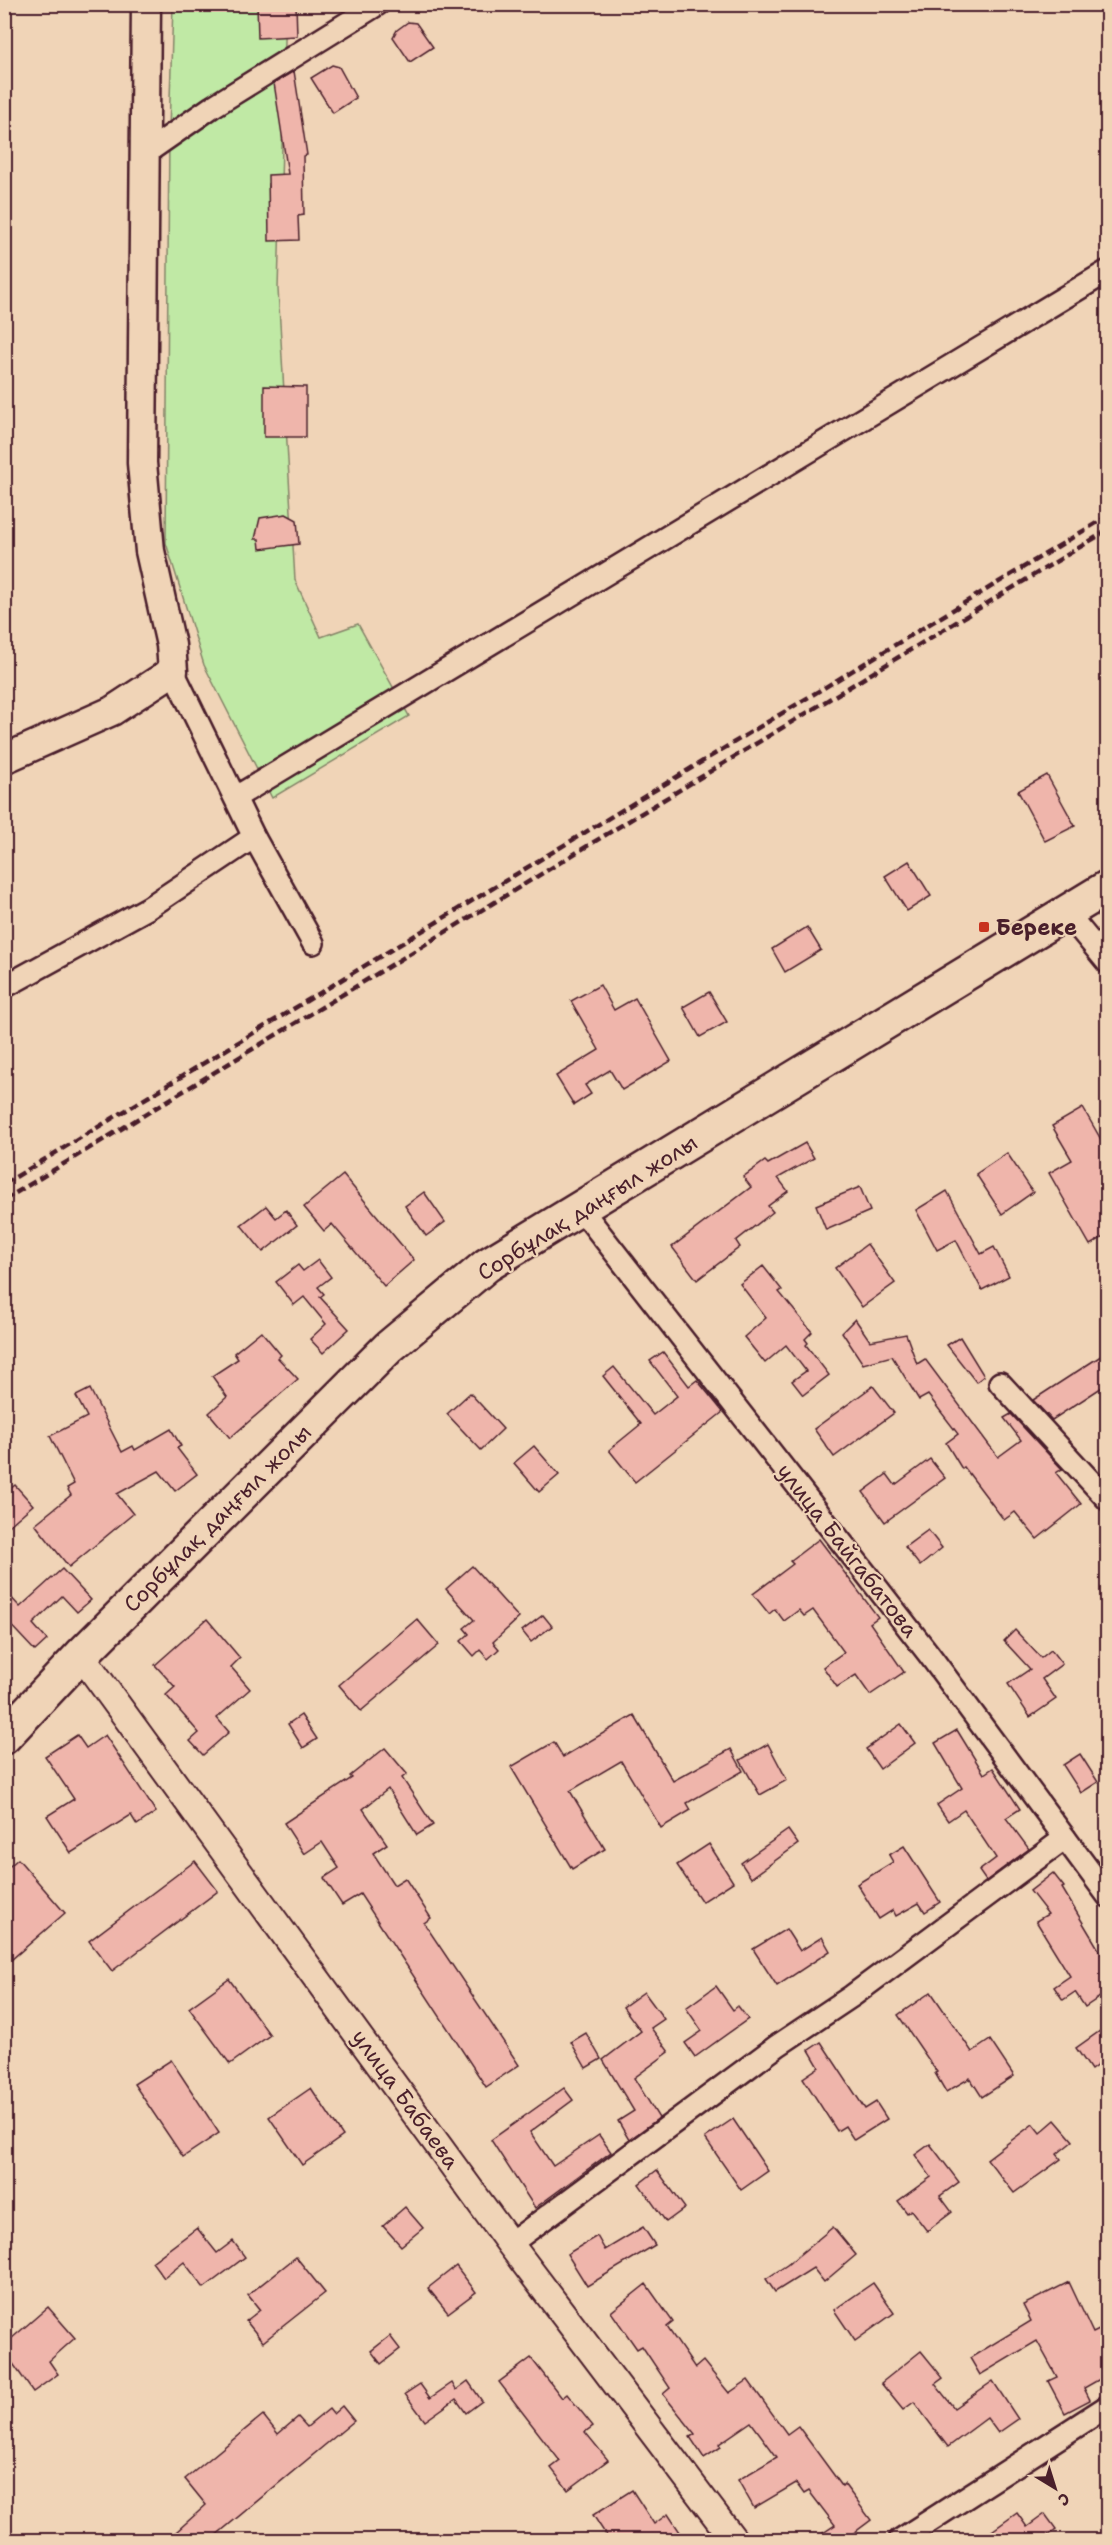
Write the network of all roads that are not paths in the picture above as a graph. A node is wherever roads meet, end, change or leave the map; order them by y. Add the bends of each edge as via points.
1 (146, 4) edge
2 (378, 4) edge
3 (143, 155) junction
4 (1107, 271) edge
5 (173, 671) junction
6 (4, 759) edge
7 (236, 797) junction
8 (255, 837) junction
9 (1107, 886) edge
10 (1065, 912) junction
11 (313, 943) dead end
12 (1107, 963) edge
13 (4, 987) edge
14 (581, 1209) junction
15 (1000, 1383) dead end
16 (1107, 1500) edge
17 (81, 1655) junction
18 (4, 1737) edge
19 (1065, 1838) junction
20 (1107, 1896) edge
21 (510, 2244) junction
22 (1107, 2406) edge
23 (734, 2541) edge
24 (900, 2541) edge

1 - 3 main road
2 - 3 street via 221,101
3 - 5 main road via 142,463 150,551
4 - 7 street
5 - 6 main road via 112,711
5 - 7 street
7 - 8 street
8 - 11 street
8 - 13 street via 148,908
9 - 10 main road, Сорбұлақ даңғыл жолы
10 - 12 street
10 - 14 main road, Сорбұлақ даңғыл жолы
14 - 17 main road, Сорбұлақ даңғыл жолы via 488,1265 388,1347
14 - 19 street, улица Байгабатова via 928,1653
15 - 16 street
17 - 18 main road, Сорбұлақ даңғыл жолы
17 - 21 street, улица Бабаева
19 - 20 street, улица Байгабатова
19 - 21 street
21 - 23 street, улица Бабаева
22 - 24 street

